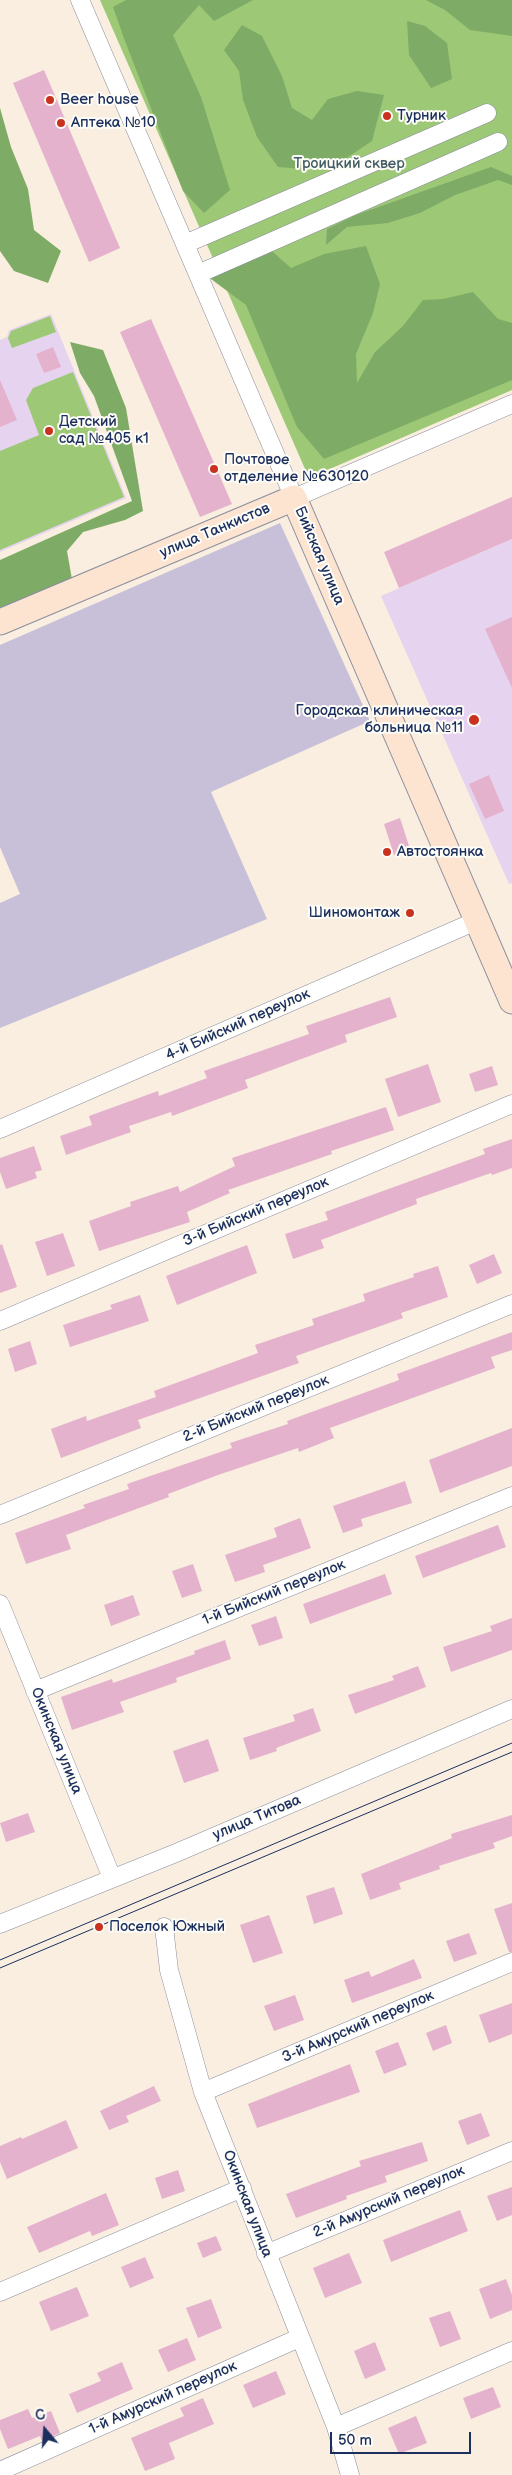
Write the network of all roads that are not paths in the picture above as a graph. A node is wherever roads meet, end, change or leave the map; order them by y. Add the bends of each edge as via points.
1 (80, 0) edge
2 (487, 113) dead end
3 (498, 142) dead end
4 (185, 244) junction
5 (198, 274) junction
6 (512, 404) edge
7 (294, 498) junction
8 (0, 622) edge
9 (476, 921) junction
10 (512, 1001) edge
11 (512, 1104) edge
12 (0, 1129) edge
13 (512, 1304) edge
14 (0, 1321) edge
15 (512, 1496) edge
16 (0, 1515) edge
17 (0, 1604) edge
18 (36, 1691) junction
19 (512, 1709) edge
20 (112, 1878) junction
21 (0, 1924) edge
22 (164, 1928) dead end
23 (512, 1962) edge
24 (203, 2092) junction
25 (512, 2150) edge
26 (242, 2188) junction
27 (266, 2254) junction
28 (0, 2292) edge
29 (300, 2338) junction
30 (511, 2353) edge
31 (336, 2427) junction
32 (0, 2471) edge
33 (350, 2475) edge

1 - 4 street, Бийская улица
2 - 4 street
3 - 5 street
4 - 5 street, Бийская улица
5 - 7 street, Бийская улица
6 - 7 street, улица Танкистов
7 - 8 street, улица Танкистов
7 - 9 street, Бийская улица
9 - 10 street, Бийская улица
9 - 12 street, 4-й Бийский переулок
11 - 14 street, 3-й Бийский переулок
13 - 16 street, 2-й Бийский переулок
15 - 18 street, 1-й Бийский переулок
17 - 18 street, Окинская улица
18 - 20 street, Окинская улица
19 - 20 street, улица Титова
20 - 21 street, улица Титова
22 - 24 street, Окинская улица via 169,1970
23 - 24 street, 3-й Амурский переулок
24 - 26 street, Окинская улица
25 - 27 street, 2-й Амурский переулок
26 - 27 street, Окинская улица
26 - 28 street
27 - 29 street, Окинская улица
29 - 31 street, Окинская улица
29 - 32 street, 1-й Амурский переулок
30 - 31 street
31 - 33 street, Окинская улица

